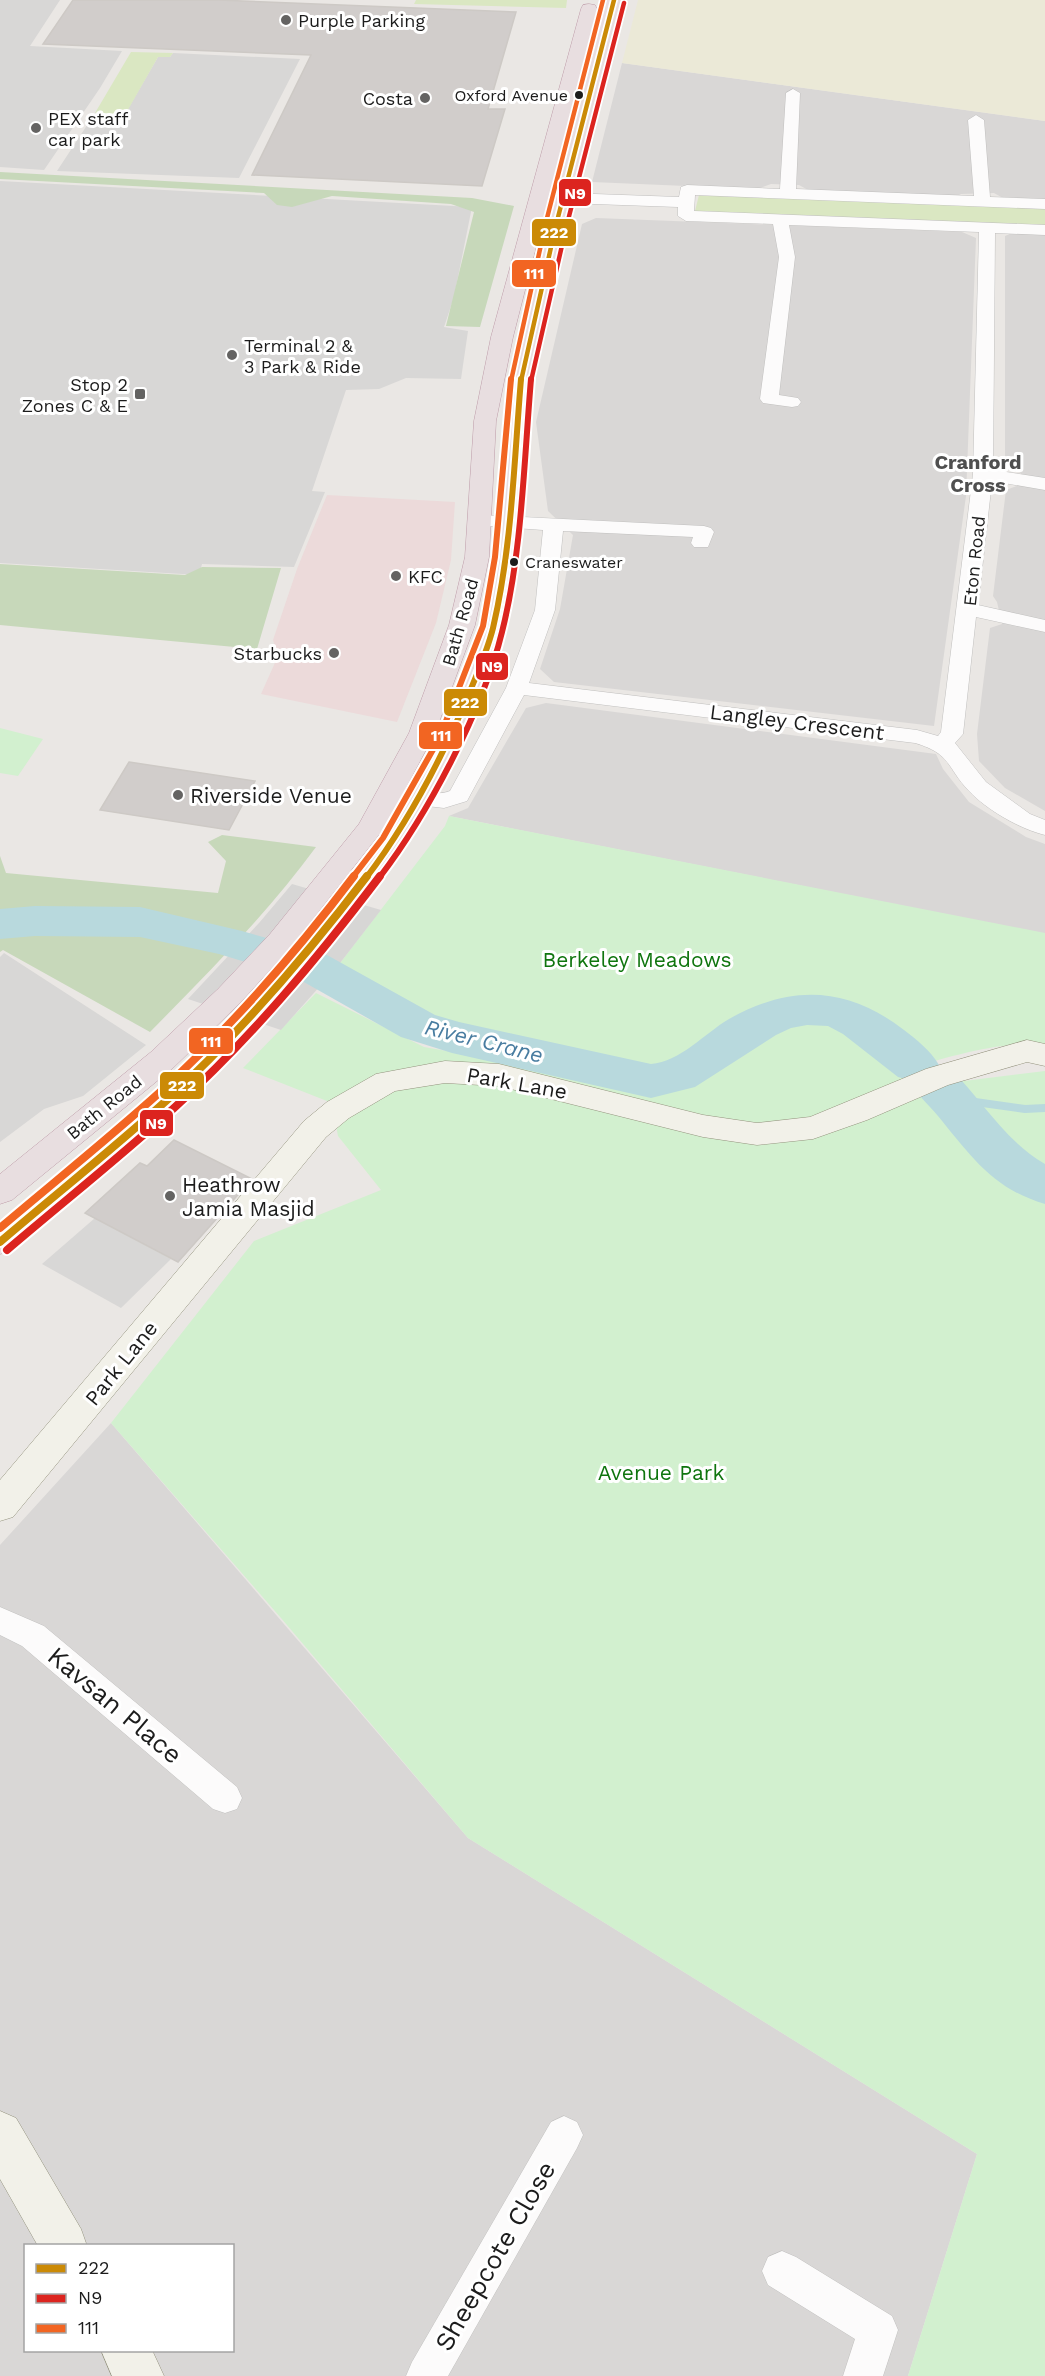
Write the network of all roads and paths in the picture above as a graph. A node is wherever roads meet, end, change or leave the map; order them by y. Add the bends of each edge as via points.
1 (591, 0) edge
2 (614, 0) edge
3 (793, 93) dead end
4 (976, 120) dead end
5 (788, 193) junction
6 (538, 197) junction
7 (564, 198) junction
8 (982, 201) junction
9 (685, 202) junction
10 (1045, 204) edge
11 (780, 219) junction
12 (987, 228) junction
13 (1045, 230) edge
14 (792, 402) dead end
15 (983, 474) junction
16 (1045, 484) edge
17 (481, 521) junction
18 (507, 521) junction
19 (554, 523) junction
20 (704, 532) dead end
21 (969, 609) junction
22 (1045, 626) edge
23 (517, 688) junction
24 (942, 744) junction
25 (418, 799) junction
26 (1045, 828) edge
27 (1036, 1053) edge
28 (0, 1192) edge
29 (0, 1242) edge
30 (0, 1506) edge
31 (0, 1620) edge
32 (225, 1798) dead end
33 (0, 2134) edge
34 (564, 2135) dead end
35 (63, 2244) edge
36 (782, 2271) dead end
37 (126, 2352) edge
38 (139, 2376) edge
39 (426, 2376) edge
40 (863, 2376) edge

1 - 6 highway, Bath Road
2 - 7 highway, Bath Road
3 - 5 street
4 - 8 street
5 - 8 street
5 - 9 street via 687,190
6 - 7 street
6 - 17 highway, Bath Road via 485,421
7 - 9 street
7 - 18 highway, Bath Road via 522,370
8 - 10 street
9 - 11 street via 686,216
11 - 12 street
11 - 14 street via 787,257 769,399
12 - 13 street
12 - 15 street, Eton Road
15 - 16 street
15 - 21 street, Eton Road
17 - 18 street
17 - 28 highway, Bath Road via 462,625 422,733 371,827 280,941 229,996 162,1060
18 - 19 street
18 - 25 highway, Bath Road via 499,598 484,658 448,744
19 - 20 street
19 - 23 street via 545,610
21 - 22 street
21 - 24 street, Eton Road via 952,734
23 - 24 street, Langley Crescent via 917,737
23 - 25 street via 459,796 444,801
24 - 26 street via 978,787 1023,819
25 - 29 highway, Bath Road via 392,844 310,951 261,1006 167,1100
27 - 30 street, Park Lane via 937,1077 813,1128 757,1134 703,1126 499,1075 444,1072 387,1082 338,1110 315,1129
31 - 32 street, Kavsan Place via 33,1636
33 - 35 street
34 - 39 street, Sheepcote Close
36 - 40 street via 878,2330
37 - 38 street

